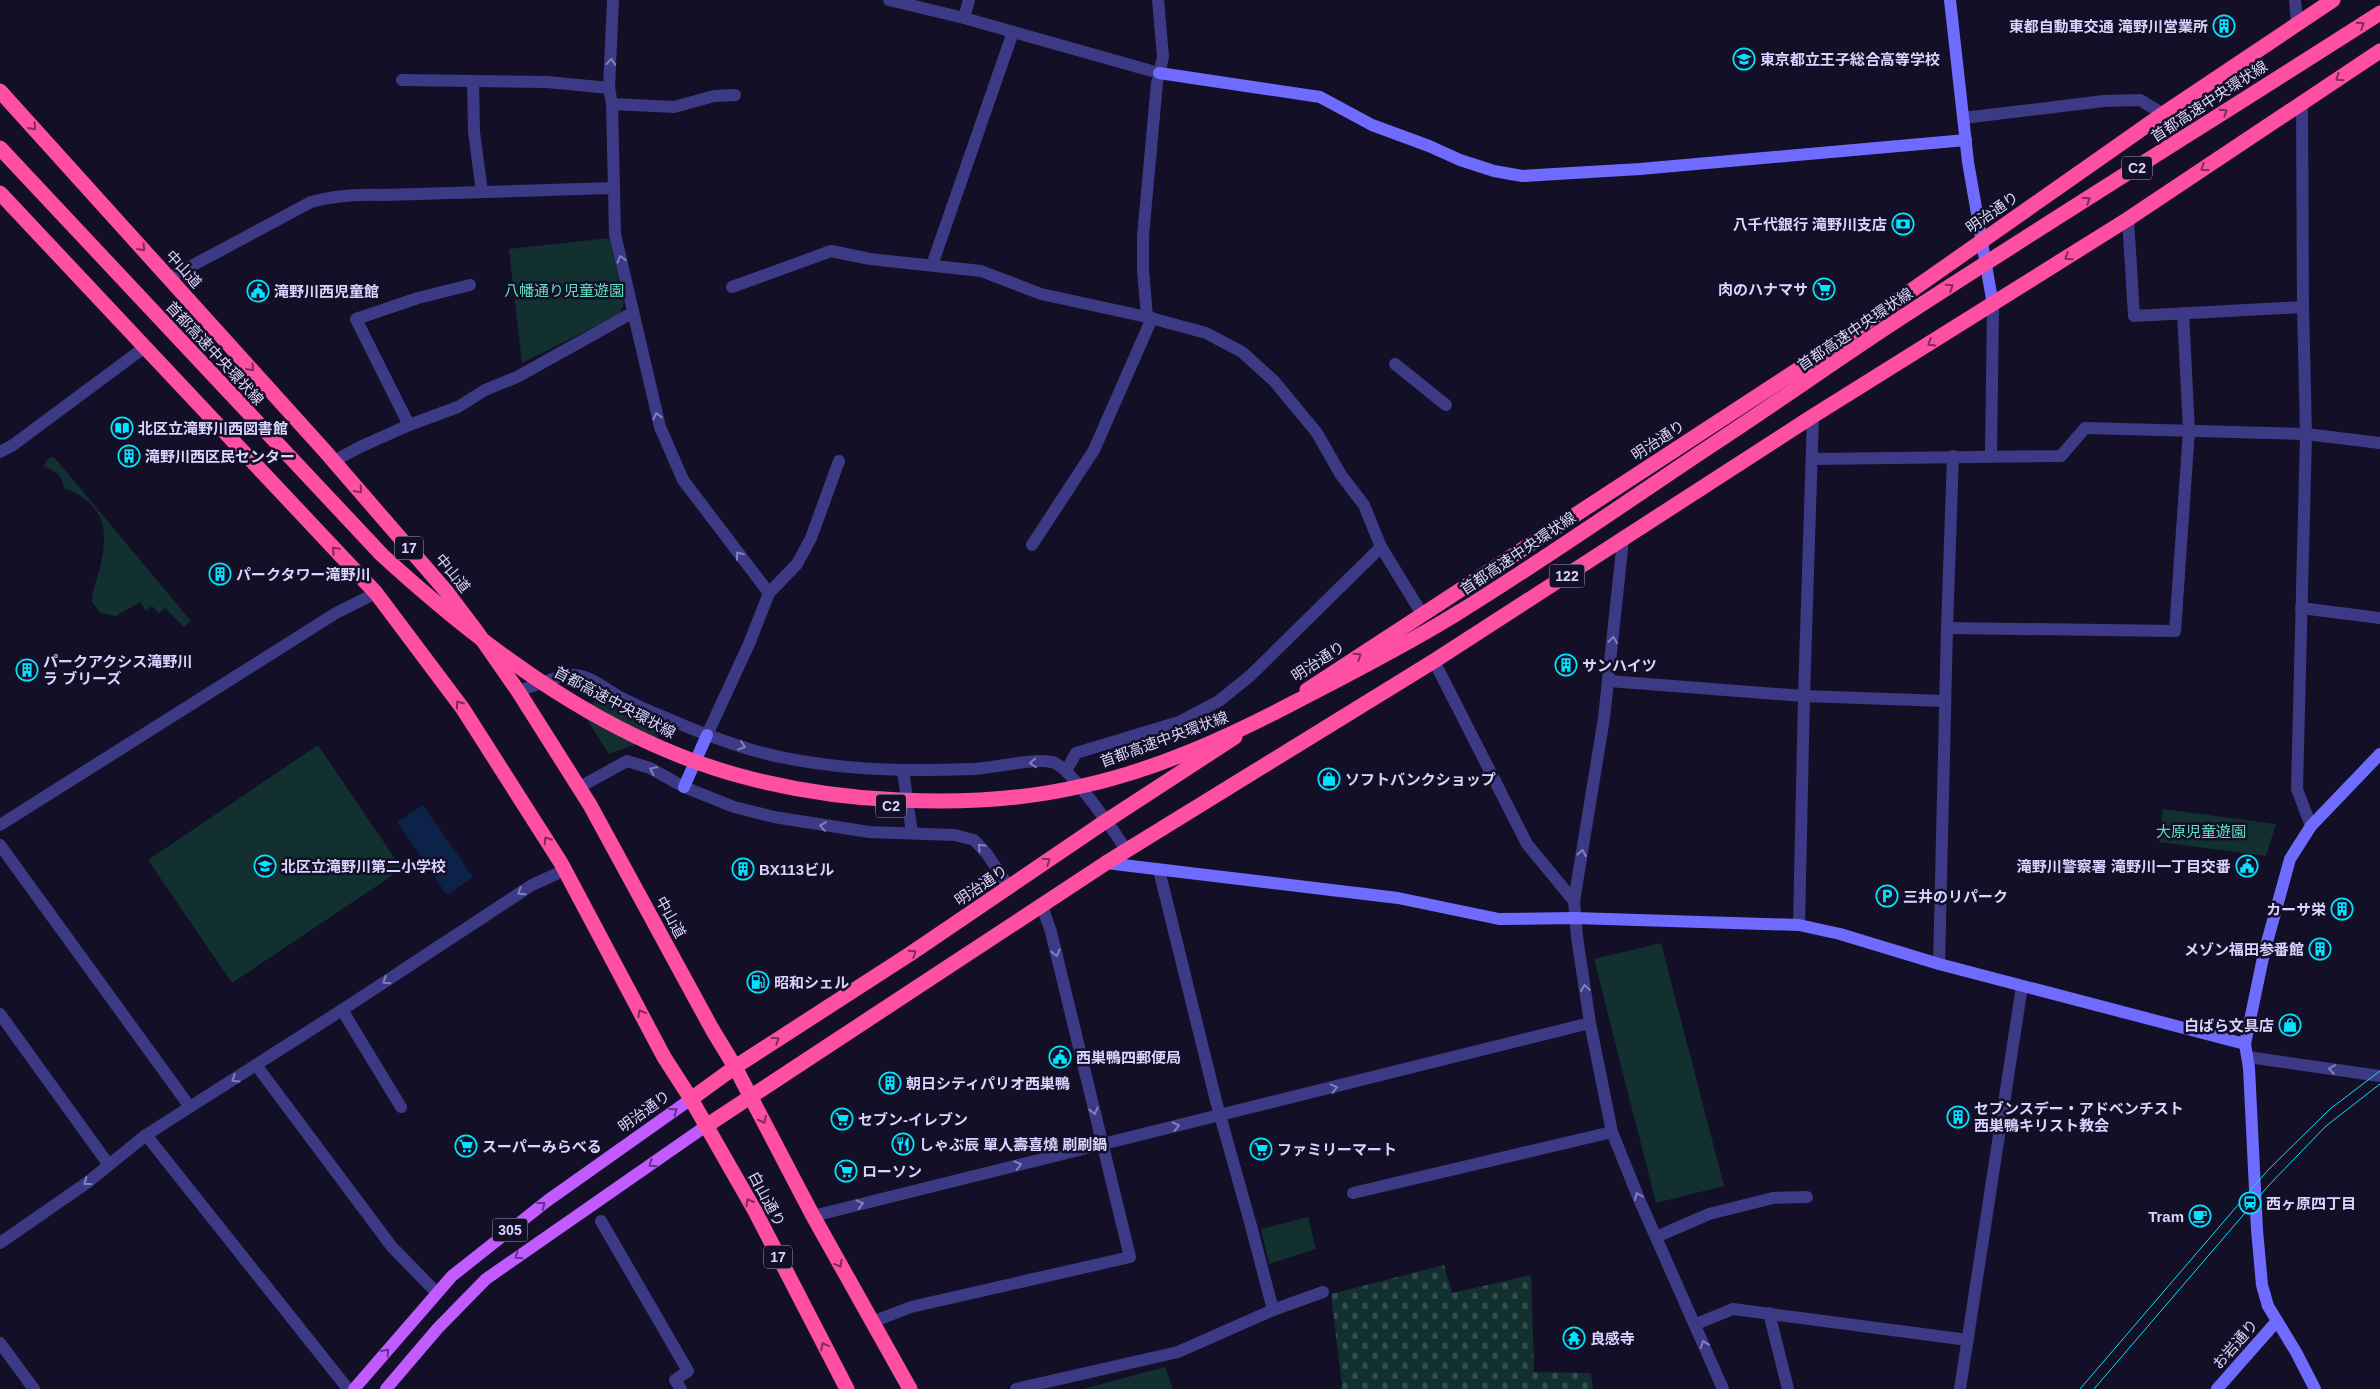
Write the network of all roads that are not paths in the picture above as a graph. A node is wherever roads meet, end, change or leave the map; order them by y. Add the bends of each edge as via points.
1 (613, 0) edge
2 (889, 0) edge
3 (969, 0) edge
4 (1158, 0) edge
5 (1950, 0) edge
6 (2295, 0) edge
7 (2334, 0) edge
8 (2380, 12) edge
9 (964, 18) junction
10 (2297, 23) junction
11 (1013, 32) junction
12 (2380, 51) edge
13 (1159, 73) junction
14 (402, 80) dead end
15 (473, 81) junction
16 (609, 88) junction
17 (0, 91) edge
18 (735, 96) dead end
19 (2302, 103) junction
20 (612, 104) junction
21 (2163, 114) junction
22 (1963, 118) junction
23 (1966, 140) junction
24 (0, 148) edge
25 (0, 156) edge
26 (613, 188) junction
27 (482, 192) junction
28 (0, 193) edge
29 (2128, 219) junction
30 (1983, 240) junction
31 (932, 265) junction
32 (169, 278) junction
33 (470, 285) dead end
34 (732, 287) dead end
35 (1993, 304) junction
36 (2303, 307) junction
37 (632, 313) junction
38 (2183, 313) junction
39 (1150, 317) junction
40 (1897, 328) dead end
41 (145, 347) junction
42 (1395, 364) dead end
43 (1446, 406) dead end
44 (1813, 416) junction
45 (409, 425) junction
46 (2189, 430) junction
47 (2306, 434) junction
48 (2380, 443) edge
49 (0, 452) edge
50 (1953, 456) junction
51 (1991, 456) junction
52 (1812, 459) junction
53 (839, 460) dead end
54 (334, 461) junction
55 (1623, 540) junction
56 (1032, 545) dead end
57 (1381, 547) junction
58 (376, 592) junction
59 (769, 593) junction
60 (2301, 608) junction
61 (1422, 614) junction
62 (2380, 618) edge
63 (1947, 628) junction
64 (1434, 661) junction
65 (1609, 681) junction
66 (518, 691) junction
67 (1804, 696) junction
68 (1945, 701) junction
69 (707, 735) junction
70 (2380, 754) edge
71 (903, 771) junction
72 (1066, 771) junction
73 (578, 788) junction
74 (684, 788) junction
75 (1107, 821) junction
76 (0, 824) edge
77 (2311, 826) junction
78 (912, 833) junction
79 (0, 845) edge
80 (1127, 850) junction
81 (1106, 863) junction
82 (565, 870) junction
83 (1159, 870) junction
84 (1009, 887) junction
85 (1574, 901) junction
86 (1042, 906) junction
87 (1575, 918) junction
88 (1799, 925) junction
89 (1939, 964) junction
90 (2022, 986) junction
91 (342, 1010) junction
92 (0, 1014) edge
93 (1590, 1023) junction
94 (2245, 1044) junction
95 (2248, 1057) junction
96 (256, 1065) junction
97 (735, 1066) junction
98 (2380, 1076) edge
99 (751, 1096) junction
100 (691, 1099) junction
101 (190, 1107) junction
102 (401, 1107) dead end
103 (1220, 1116) junction
104 (706, 1126) junction
105 (1612, 1132) junction
106 (146, 1135) junction
107 (1102, 1144) junction
108 (109, 1165) junction
109 (1353, 1193) dead end
110 (1807, 1197) dead end
111 (813, 1216) junction
112 (601, 1221) dead end
113 (1656, 1237) junction
114 (0, 1243) edge
115 (1323, 1292) dead end
116 (437, 1293) junction
117 (1273, 1310) junction
118 (1769, 1313) junction
119 (2277, 1321) junction
120 (872, 1322) junction
121 (1696, 1324) junction
122 (1968, 1340) junction
123 (0, 1343) edge
124 (34, 1389) edge
125 (348, 1389) edge
126 (354, 1389) edge
127 (386, 1389) edge
128 (680, 1389) edge
129 (847, 1389) edge
130 (910, 1389) edge
131 (1016, 1389) edge
132 (1723, 1389) edge
133 (1788, 1389) edge
134 (1960, 1389) edge
135 (2217, 1389) edge
136 (2315, 1389) edge

16 -> 1 street
2 - 9 street
3 - 9 street
4 - 13 street via 1163,58
5 - 22 street
6 - 10 street
7 - 10 highway, 明治通り
24 -> 8 highway, 首都高速中央環状線 / C2, bridge via 382,556 451,616 528,672 631,734 714,768 829,794 871,799 960,801 1044,794 1124,775 1189,752 1253,724 1360,669 1456,615 1894,323
9 - 11 street
10 - 21 highway, 明治通り
11 - 13 street
11 - 31 street
12 -> 19 highway, 122
13 - 23 street via 1320,97 1372,125 1460,160 1494,172 1522,176 1640,169
13 - 39 street via 1145,200 1143,270
14 - 15 street
15 - 16 street via 547,82
15 - 27 street via 474,132
16 - 20 street
17 -> 32 highway, 中山道 / 17
18 - 20 street via 714,96 674,107
19 -> 29 highway, 122
19 - 36 street
20 - 26 street
21 - 22 street via 2140,100 2104,101
21 - 30 highway, 明治通り
22 - 23 street
23 - 30 street
25 - 40 highway, 首都高速中央環状線 / C2 via 378,560 440,616 491,654 570,708 676,760 750,786 828,801 872,805 918,808 1002,805 1087,792 1190,758 1253,731 1458,620
26 - 27 street
37 -> 26 street via 615,234
27 - 32 street via 354,194 311,202
28 - 41 highway, 17
29 -> 35 highway, 122
29 - 38 street via 2134,316
30 - 35 street
30 - 61 highway, 明治通り via 1808,363
31 - 34 street via 870,259 831,251
31 - 39 street via 981,271 1042,294
32 -> 54 highway, 中山道 / 17
33 - 45 street via 356,319
35 -> 44 highway, 122
35 - 51 street
36 - 38 street
36 - 47 street
37 - 45 street via 458,407
59 -> 37 street via 683,480 660,427
38 - 46 street
39 - 56 street via 1094,450
39 - 57 street via 1206,333 1242,352 1274,381 1317,433 1341,476 1364,505
41 - 49 street
58 -> 41 highway, 17
42 - 43 street
44 - 52 street
44 - 55 highway, 122
45 - 54 street
46 - 47 street
46 - 51 street via 2085,428 2061,456
46 - 63 street via 2175,632
47 - 48 street
47 - 60 street
50 - 51 street
50 - 52 street
50 - 63 street
52 - 67 street
53 - 59 street via 811,538 797,564
54 -> 66 highway, 中山道 / 17 via 446,592
55 - 64 highway, 122
65 -> 55 street
57 - 61 street
57 - 72 street via 1251,675 1219,701 1179,722 1076,753
58 - 76 street via 336,613
82 -> 58 highway, 17 via 463,709
59 - 69 street
60 - 62 street
60 - 77 street via 2297,789
75 -> 61 highway, 明治通り
63 - 68 street
64 - 80 highway, 122
64 - 85 street via 1526,844
65 - 67 street
85 -> 65 street
66 - 69 street via 573,675 590,679 618,696
66 - 73 highway, 中山道 / 17
67 - 68 street
67 - 88 street
68 - 89 street
69 -> 71 street via 804,762
69 - 74 street
70 - 77 street
72 -> 71 street via 1054,762 987,769
71 - 78 street
72 - 75 street
74 -> 73 street via 650,768 627,761
73 - 97 highway, 中山道 / 17
78 -> 74 street via 869,832 774,817 734,807
75 - 80 street
84 -> 75 highway, 明治通り
77 - 94 street via 2290,859 2264,953
84 -> 78 street via 974,840 955,835
79 - 101 street
80 - 81 highway, 122
81 - 83 street
81 - 86 highway, 122
82 -> 91 street via 532,885
100 -> 82 highway, 白山通り / 17 via 664,1056
83 - 87 street via 1398,898 1499,919
83 - 103 street
97 -> 84 highway, 明治通り
85 - 87 street
86 - 99 highway, 122
86 -> 107 street
87 - 88 street
93 -> 87 street
88 - 89 street
89 - 90 street
90 - 94 street
90 - 122 street
91 - 96 street
91 - 102 street
92 - 108 street
103 -> 93 street
93 - 105 street
94 - 95 street
98 -> 95 street
95 - 119 street via 2261,1278 2268,1306
96 -> 101 street
96 - 116 street via 392,1247
97 - 99 highway, 中山道 / 17
97 - 100 highway, 明治通り
99 - 104 highway, 122
99 -> 111 highway, 17
100 - 104 highway, 白山通り / 17
116 -> 100 main road, 明治通り / 305 via 452,1276 547,1200
101 - 106 street
107 -> 103 street
103 - 117 street
104 -> 127 main road, 305 via 486,1278
129 -> 104 highway, 白山通り / 17 via 755,1211
105 - 109 street
113 -> 105 street
106 - 108 street
106 - 125 street
111 -> 107 street
107 - 120 street via 1130,1257 911,1307
108 -> 114 street
110 - 113 street via 1773,1198 1709,1214
111 -> 120 highway, 17
112 - 128 street via 688,1371 676,1380
113 - 121 street
115 - 117 street
126 -> 116 main road, 明治通り / 305
117 - 131 street via 1178,1352
118 - 121 street via 1733,1309
118 - 122 street
118 - 133 street
119 - 135 street, お岩通り
119 - 136 street
120 - 130 highway, 17
132 -> 121 street
122 - 134 street
123 - 124 street

